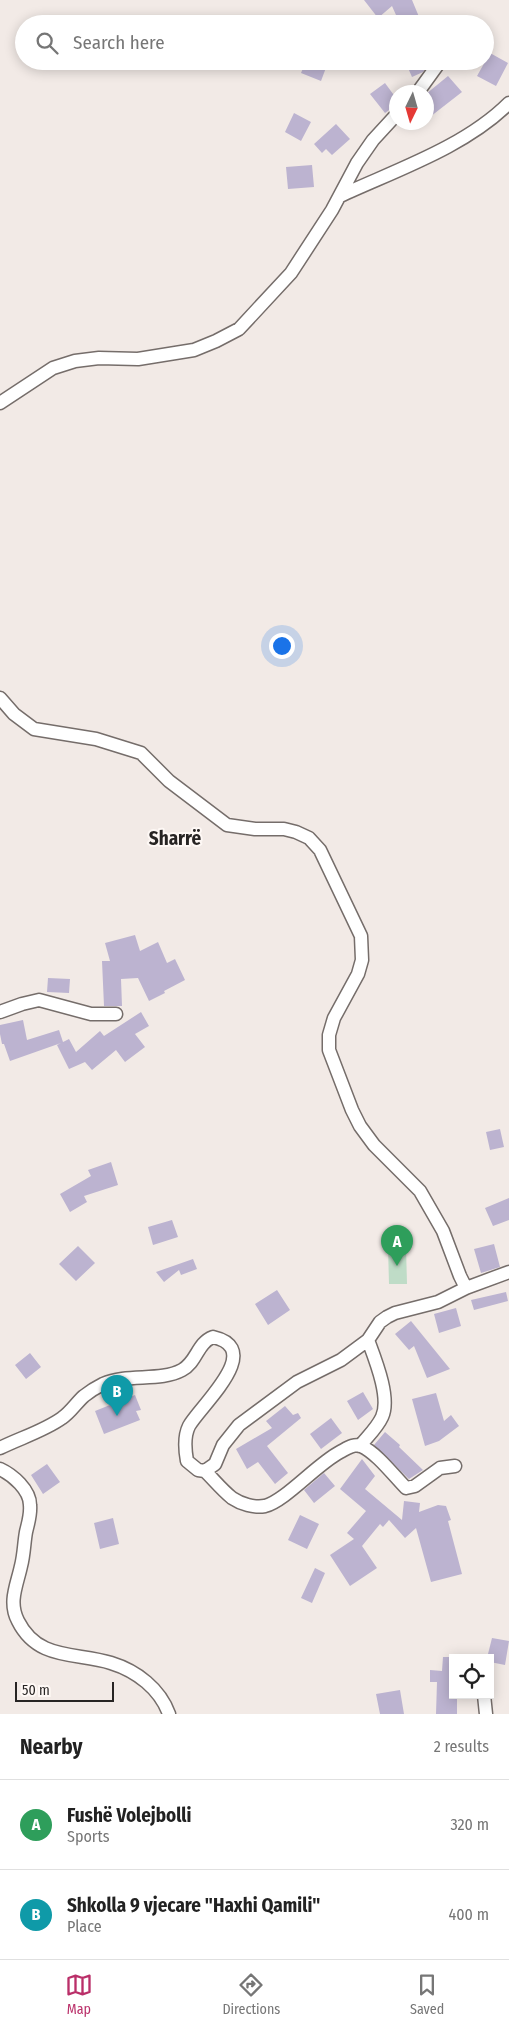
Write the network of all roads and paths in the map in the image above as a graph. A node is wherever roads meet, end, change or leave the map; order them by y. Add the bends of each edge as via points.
1 (434, 70) edge
2 (423, 85) edge
3 (509, 103) edge
4 (389, 123) edge
5 (340, 196) junction
6 (0, 403) edge
7 (0, 698) edge
8 (0, 1012) edge
9 (116, 1014) dead end
10 (509, 1272) edge
11 (466, 1288) junction
12 (368, 1340) junction
13 (360, 1446) junction
14 (0, 1448) edge
15 (455, 1466) dead end
16 (0, 1469) edge
17 (204, 1471) junction
18 (484, 1699) edge
19 (169, 1714) edge
20 (486, 1714) edge

1 - 2 street
3 - 5 street via 461,140
4 - 5 street via 368,148
5 - 6 street via 291,273 238,329 194,350 138,359 99,358 53,368
7 - 11 street via 34,729 96,739 142,753 169,781 226,825 296,832 309,838 320,850 361,936 363,948 358,974 334,1018 329,1050 360,1126 374,1145 420,1191 443,1231
8 - 9 street via 39,1000 91,1014
10 - 11 street
11 - 12 street via 438,1302 387,1317
12 - 13 street via 378,1367 385,1402 380,1422
12 - 17 street via 341,1360 297,1382 239,1425 223,1445 216,1464
13 - 15 street via 382,1462 406,1488 415,1486 440,1468
13 - 17 street via 328,1459 281,1497 260,1507 232,1498
14 - 17 street via 62,1418 83,1397 103,1384 183,1370 204,1340 213,1337 226,1342 231,1349 232,1364 225,1381 188,1427 187,1461
16 - 19 street via 12,1476 30,1503 13,1601 18,1622 29,1638 54,1652 111,1663 134,1673 155,1690
18 - 20 street

